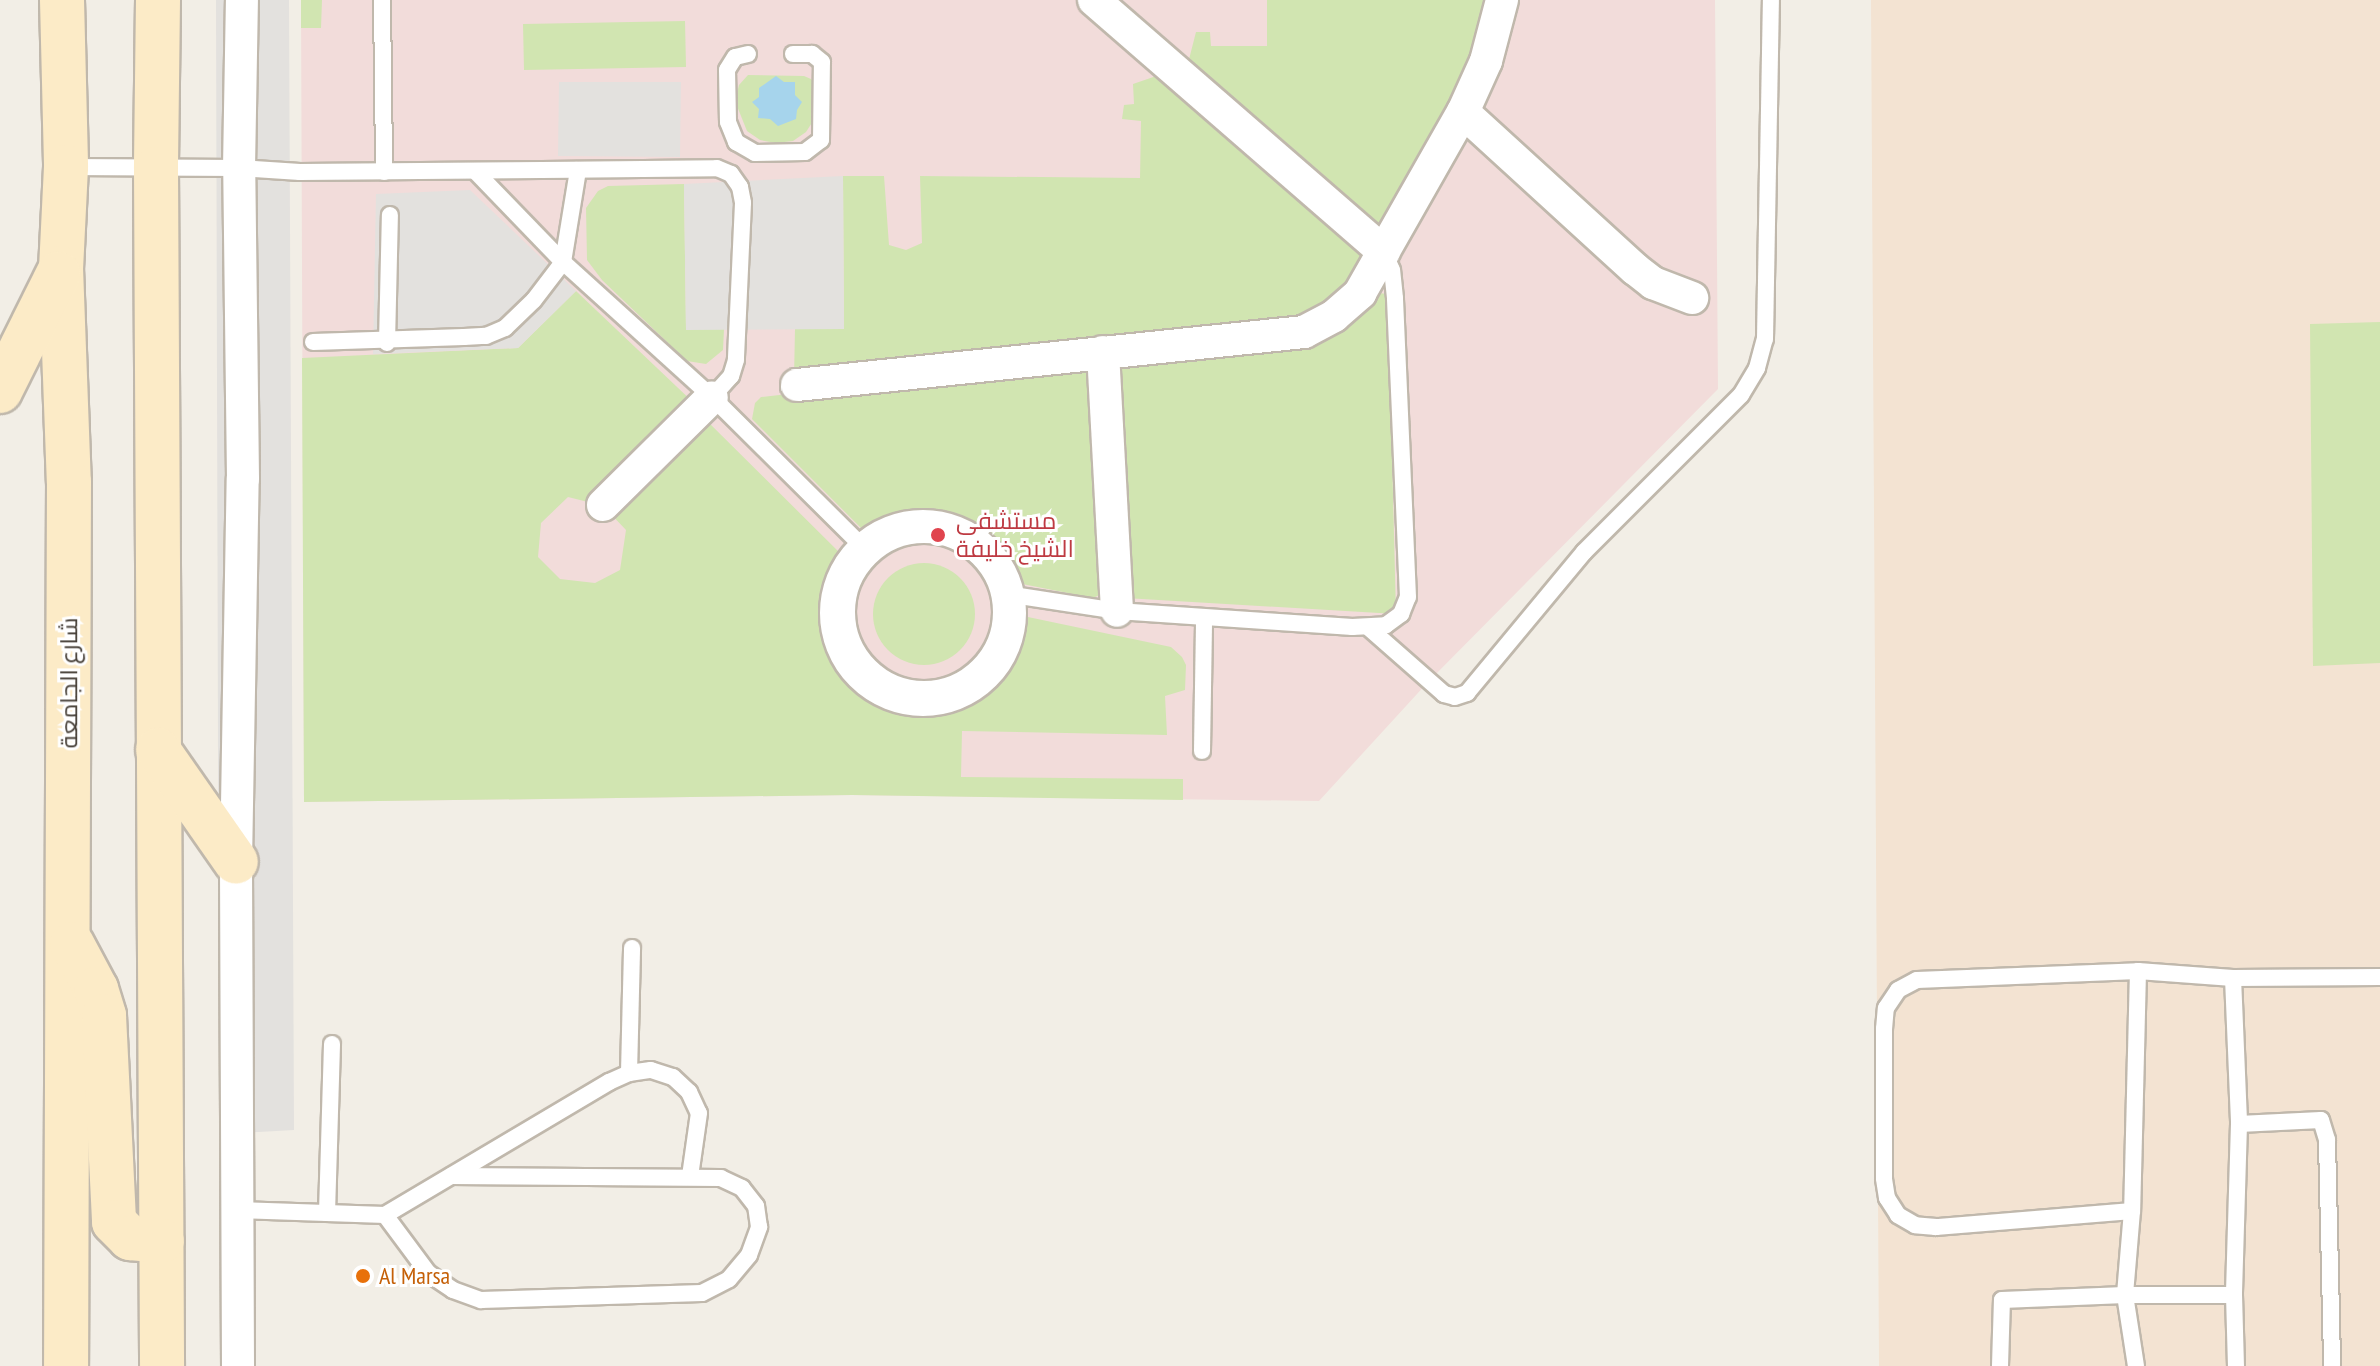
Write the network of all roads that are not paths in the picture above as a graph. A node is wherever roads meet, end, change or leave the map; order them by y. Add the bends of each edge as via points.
1 (62, 0) edge
2 (158, 0) edge
3 (242, 0) edge
4 (382, 0) edge
5 (1094, 0) edge
6 (1502, 0) edge
7 (1771, 0) edge
8 (748, 54) dead end
9 (793, 54) dead end
10 (1463, 112) junction
11 (744, 149) junction
12 (66, 167) junction
13 (239, 168) junction
14 (156, 169) junction
15 (578, 170) junction
16 (384, 172) junction
17 (476, 172) junction
18 (731, 174) junction
19 (390, 215) dead end
20 (1384, 252) junction
21 (563, 262) junction
22 (61, 268) junction
23 (1692, 298) dead end
24 (313, 342) dead end
25 (387, 343) junction
26 (1103, 352) junction
27 (797, 385) dead end
28 (0, 391) edge
29 (712, 397) junction
30 (603, 505) dead end
31 (868, 551) junction
32 (1004, 594) junction
33 (1117, 611) junction
34 (1204, 619) junction
35 (1369, 628) junction
36 (158, 750) junction
37 (1202, 751) dead end
38 (236, 862) junction
39 (69, 939) junction
40 (632, 948) dead end
41 (2138, 971) junction
42 (2380, 977) edge
43 (2233, 978) junction
44 (332, 1044) dead end
45 (629, 1073) junction
46 (2239, 1124) junction
47 (451, 1176) junction
48 (690, 1176) junction
49 (238, 1210) junction
50 (2132, 1211) junction
51 (327, 1213) junction
52 (385, 1215) junction
53 (162, 1241) junction
54 (2125, 1295) junction
55 (2234, 1295) junction
56 (66, 1366) edge
57 (162, 1366) edge
58 (238, 1366) edge
59 (2000, 1366) edge
60 (2136, 1366) edge
61 (2236, 1366) edge
62 (2332, 1366) edge

1 - 12 main road, شارع الجامعة
2 - 14 main road
3 - 13 street
4 - 16 lane
5 - 20 street
6 - 10 street via 1486,61
7 - 35 lane via 1765,339 1757,368 1741,395 1584,552 1467,693 1444,694
8 - 11 lane via 735,57 727,70 730,133
9 - 11 lane via 812,54 822,62 821,140 805,152
10 - 20 street
10 - 23 street via 1644,276
11 - 18 lane
12 - 14 lane
12 - 22 main road, شارع الجامعة
13 - 14 lane
13 - 16 lane
13 - 38 street via 243,479
14 - 36 main road
15 - 17 lane
15 - 18 lane via 701,167
15 - 21 lane
16 - 17 lane
17 - 21 lane
18 - 29 lane via 743,203 738,338 731,376
19 - 25 lane
20 - 26 street via 1360,293 1334,316 1304,332
20 - 35 lane via 1395,298 1408,597 1401,614 1386,625
21 - 25 lane via 505,328 486,336
21 - 29 lane
22 - 28 main road
22 - 39 main road, شارع الجامعة via 69,482
24 - 25 lane
26 - 27 street
26 - 33 street
29 - 30 street
29 - 31 lane
31 - 32 street via 886,534 911,526 937,526 962,534 983,549 999,570
31 - 32 street via 848,568 838,592 841,644 874,685 897,697 949,698 992,669 1011,621
32 - 33 lane
33 - 34 lane
34 - 35 lane
34 - 37 lane
36 - 38 main road
36 - 53 main road
38 - 49 street
39 - 53 main road via 90,975 104,1016 114,1222 130,1238
39 - 56 main road, شارع الجامعة
40 - 45 lane
41 - 43 lane
41 - 50 lane
41 - 50 lane via 1917,980 1898,990 1886,1008 1884,1029 1884,1178 1887,1198 1898,1215 1915,1225 1936,1227
42 - 43 lane
43 - 46 lane
44 - 51 lane
45 - 47 lane
45 - 48 lane via 651,1070 673,1077 689,1092 699,1113
46 - 55 lane
46 - 62 lane via 2321,1120 2327,1140
47 - 48 lane
47 - 52 lane
48 - 52 lane via 721,1178 742,1188 756,1206 759,1227 749,1255 729,1279 702,1293 481,1300 428,1273
49 - 51 lane
49 - 58 street
50 - 54 lane
51 - 52 lane
53 - 57 main road
54 - 55 lane
54 - 59 lane via 2002,1300
54 - 60 lane
55 - 61 lane

